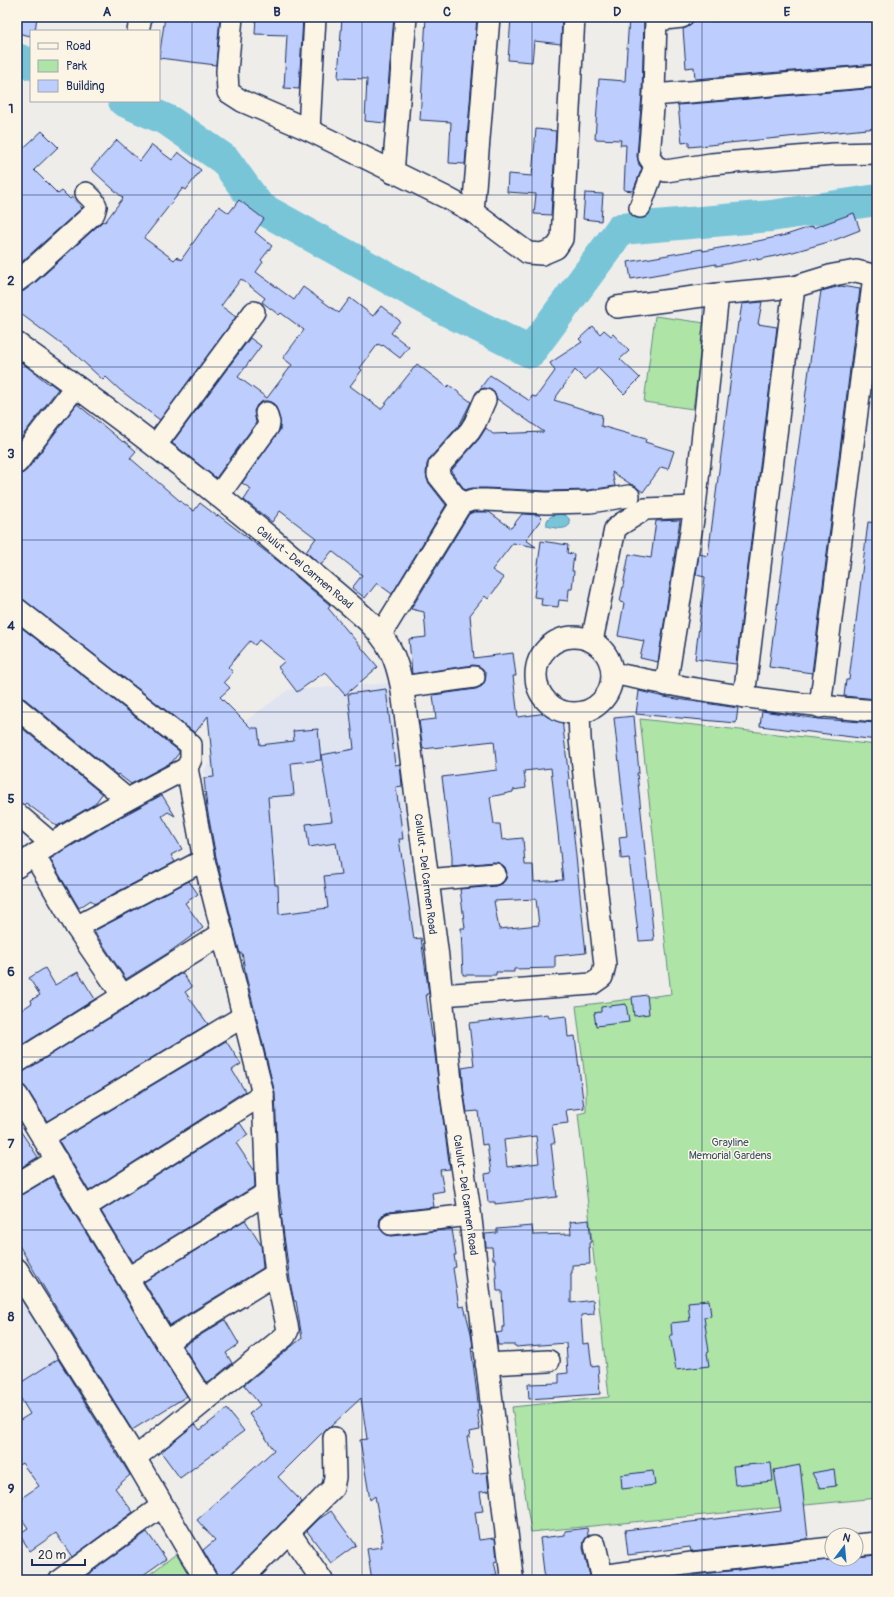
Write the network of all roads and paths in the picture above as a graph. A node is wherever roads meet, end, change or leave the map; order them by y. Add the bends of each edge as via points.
1 (141, 17) edge
2 (232, 17) edge
3 (315, 17) edge
4 (406, 17) edge
5 (489, 17) edge
6 (574, 17) edge
7 (682, 17) edge
8 (656, 18) edge
9 (138, 30) edge
10 (877, 76) edge
11 (654, 95) junction
12 (309, 130) junction
13 (877, 153) edge
14 (655, 166) junction
15 (393, 173) junction
16 (86, 193) dead end
17 (640, 207) dead end
18 (473, 212) junction
19 (875, 276) edge
20 (17, 281) edge
21 (794, 287) junction
22 (718, 294) junction
23 (617, 307) dead end
24 (254, 312) dead end
25 (17, 344) edge
26 (76, 386) junction
27 (485, 400) dead end
28 (266, 413) dead end
29 (155, 446) junction
30 (17, 463) edge
31 (218, 496) junction
32 (629, 496) dead end
33 (461, 504) junction
34 (695, 507) junction
35 (17, 609) edge
36 (381, 634) junction
37 (592, 641) junction
38 (612, 673) junction
39 (474, 677) dead end
40 (666, 685) junction
41 (402, 687) junction
42 (744, 697) junction
43 (820, 707) junction
44 (17, 708) edge
45 (877, 711) edge
46 (578, 713) junction
47 (187, 768) junction
48 (127, 799) junction
49 (17, 814) edge
50 (51, 843) junction
51 (204, 860) junction
52 (25, 861) edge
53 (495, 874) dead end
54 (427, 880) junction
55 (76, 927) junction
56 (223, 933) junction
57 (441, 995) junction
58 (122, 996) junction
59 (244, 1016) junction
60 (17, 1062) edge
61 (17, 1094) edge
62 (263, 1094) junction
63 (43, 1137) junction
64 (56, 1160) junction
65 (17, 1184) edge
66 (267, 1193) junction
67 (84, 1208) junction
68 (470, 1215) junction
69 (390, 1224) dead end
70 (17, 1270) edge
71 (276, 1274) junction
72 (128, 1278) junction
73 (166, 1342) junction
74 (549, 1361) dead end
75 (486, 1364) junction
76 (204, 1401) junction
77 (334, 1438) dead end
78 (135, 1458) junction
79 (162, 1506) junction
80 (289, 1532) junction
81 (877, 1543) edge
82 (864, 1544) edge
83 (595, 1545) dead end
84 (824, 1549) edge
85 (602, 1578) edge
86 (60, 1580) edge
87 (206, 1580) edge
88 (241, 1580) edge
89 (322, 1580) edge
90 (512, 1580) edge

1 - 9 street
2 - 12 street via 227,71 228,92 242,101
3 - 12 street
4 - 15 street
5 - 18 street
6 - 18 street via 562,239 556,248 542,254 528,253
7 - 8 street
8 - 11 street
10 - 11 street
11 - 14 street via 649,158
12 - 15 street
13 - 14 street via 826,154 711,164 666,171
14 - 17 street
15 - 18 street
16 - 20 street via 96,206 94,213
19 - 21 street via 856,271
19 - 43 street
21 - 22 street
21 - 42 street
22 - 23 street
22 - 34 street
24 - 29 street
25 - 26 main road, Calulut - Del Carmen Road
26 - 29 main road, Calulut - Del Carmen Road
26 - 30 street
27 - 33 street via 470,431 439,466 438,475
28 - 31 street via 268,426
29 - 31 main road, Calulut - Del Carmen Road
31 - 36 main road, Calulut - Del Carmen Road
32 - 33 street via 590,502 472,500
33 - 36 street
34 - 37 street via 645,509 615,529
34 - 40 street
35 - 47 street via 191,745 191,759
36 - 41 main road, Calulut - Del Carmen Road via 393,655
37 - 38 street via 602,649 609,660
37 - 46 street via 581,637 558,640 540,655 536,666 535,678 540,692 549,704 563,712
38 - 40 street
38 - 46 street via 608,692 596,706
39 - 41 street
40 - 42 street
41 - 54 main road, Calulut - Del Carmen Road
42 - 43 street
43 - 45 street
44 - 48 street
46 - 57 street via 605,965 602,977 592,984
47 - 48 street
47 - 51 street
48 - 50 street
49 - 50 street
50 - 52 street
51 - 55 street
51 - 56 street
52 - 55 street
53 - 54 street
54 - 57 main road, Calulut - Del Carmen Road
55 - 58 street
56 - 58 street
56 - 59 street
57 - 68 main road, Calulut - Del Carmen Road via 452,1096
58 - 60 street
59 - 62 street
59 - 63 street
61 - 63 street
62 - 66 street
62 - 67 street
63 - 64 street
64 - 65 street
64 - 67 street
66 - 71 street
66 - 72 street
67 - 72 street
68 - 69 street
68 - 75 main road, Calulut - Del Carmen Road
70 - 78 main road
71 - 73 street
71 - 76 street via 288,1330 286,1336
72 - 73 street
73 - 76 street
74 - 75 street
75 - 90 main road, Calulut - Del Carmen Road
76 - 78 street
77 - 80 street via 333,1488
78 - 79 main road
79 - 86 street
79 - 87 main road
80 - 88 street
80 - 89 street
81 - 82 street
83 - 85 street
84 - 85 street via 700,1562

